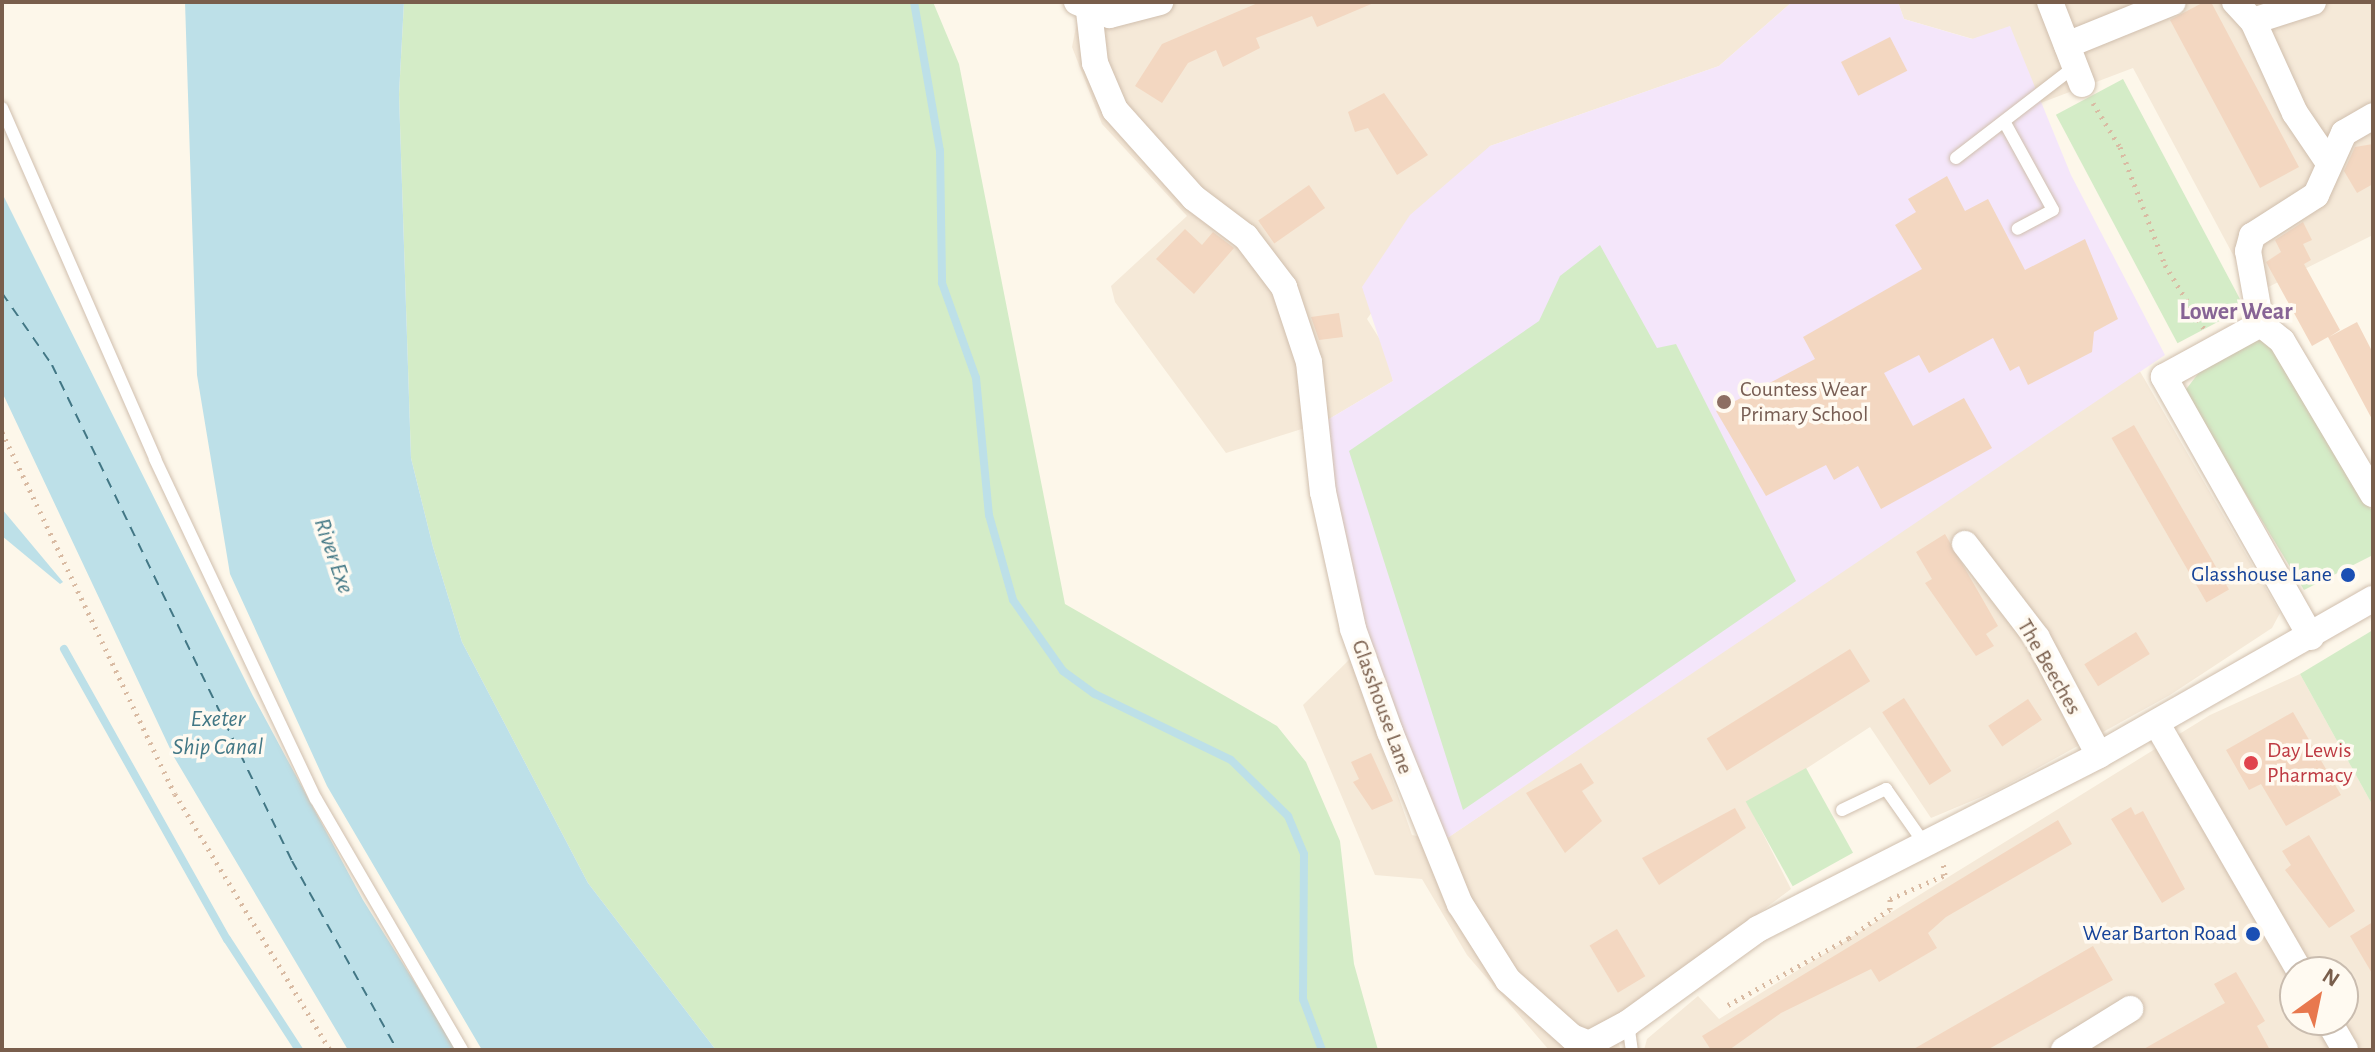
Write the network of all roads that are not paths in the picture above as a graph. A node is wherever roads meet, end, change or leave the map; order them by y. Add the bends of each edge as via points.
1 (1160, 2) edge
2 (2050, 2) edge
3 (2173, 2) edge
4 (2313, 2) edge
5 (1083, 6) edge
6 (2244, 11) edge
7 (2074, 66) junction
8 (2, 108) edge
9 (2373, 116) edge
10 (2005, 123) junction
11 (1956, 158) dead end
12 (2329, 163) junction
13 (2018, 229) dead end
14 (2261, 324) junction
15 (2373, 494) edge
16 (1965, 544) dead end
17 (2373, 599) edge
18 (2311, 637) junction
19 (2157, 724) junction
20 (2099, 755) junction
21 (1842, 810) dead end
22 (1933, 842) junction
23 (2291, 956) edge
24 (2130, 1009) dead end
25 (1628, 1023) junction
26 (462, 1050) edge
27 (1632, 1050) edge
28 (2064, 1050) edge

1 - 5 street via 1110,15
2 - 7 street
3 - 7 street
4 - 6 street
5 - 25 street, Glasshouse Lane via 1095,63 1115,110 1194,198 1246,237 1284,287 1309,362 1323,492 1353,629 1460,904 1508,980 1556,1027 1589,1044
6 - 12 street via 2295,113
7 - 10 lane
8 - 26 lane via 155,459 316,799
9 - 12 street via 2344,133
10 - 11 lane
10 - 13 lane via 2053,210
12 - 14 street via 2316,195 2252,236 2248,251
14 - 15 street via 2282,341
14 - 18 street via 2164,377
16 - 20 street, The Beeches via 2037,638
17 - 18 street, Glasshouse Lane
18 - 19 street, Glasshouse Lane
19 - 20 street, Glasshouse Lane
19 - 23 street
20 - 22 street, Glasshouse Lane
21 - 22 lane via 1886,789
22 - 25 street, Glasshouse Lane via 1758,929
24 - 28 street
25 - 27 lane

